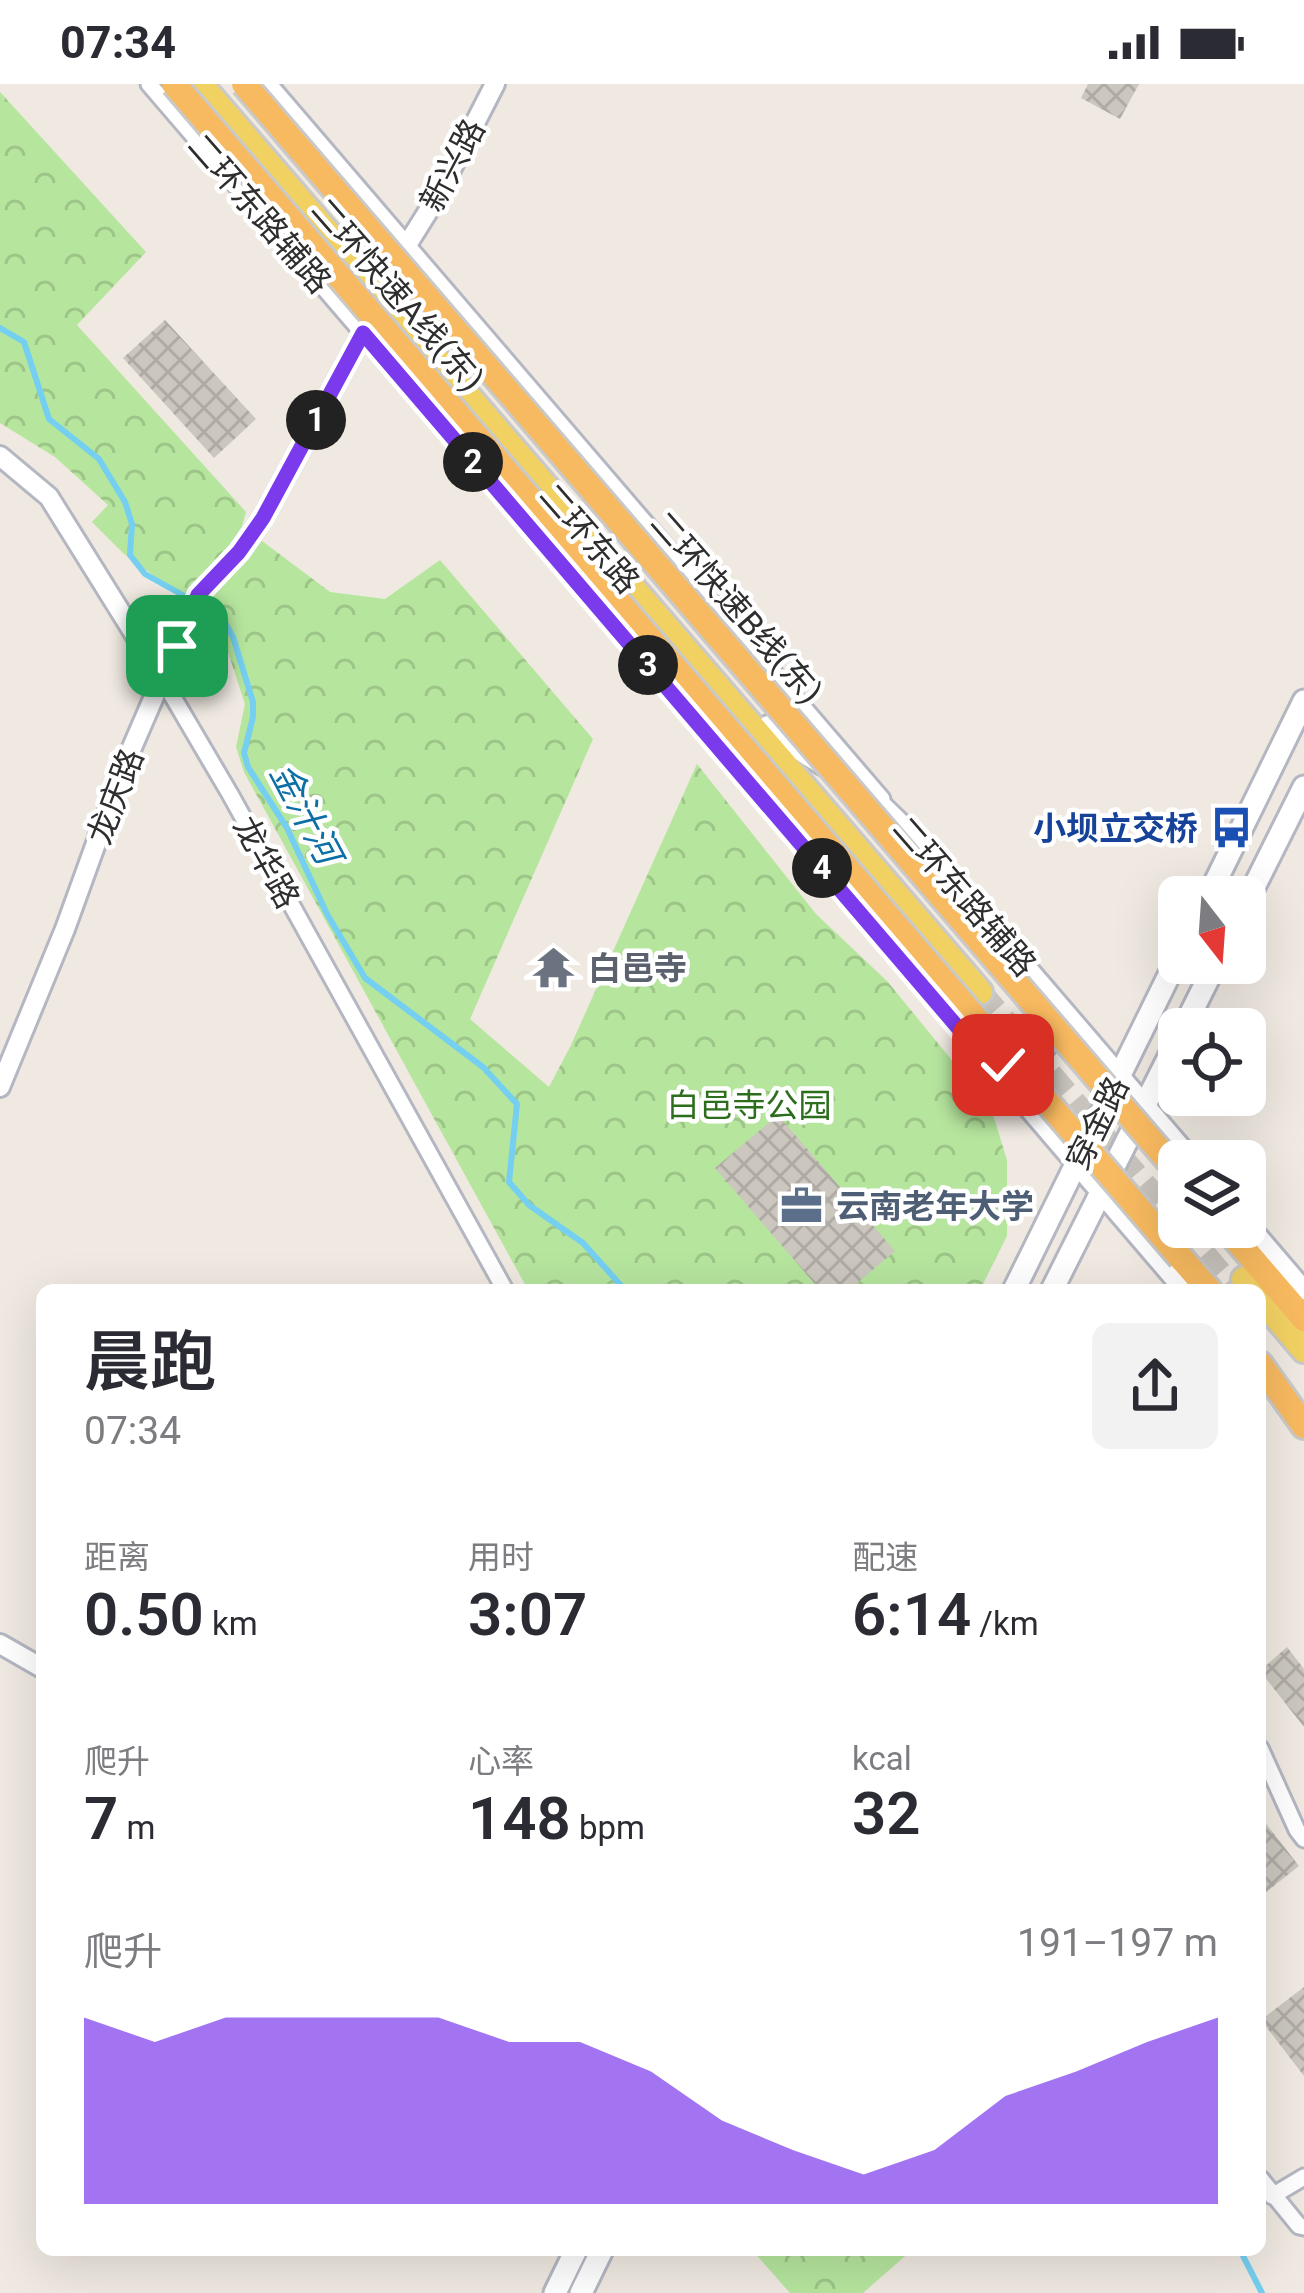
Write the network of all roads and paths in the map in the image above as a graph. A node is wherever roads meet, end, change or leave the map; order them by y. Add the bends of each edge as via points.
1 (149, 84) edge
2 (174, 84) edge
3 (200, 84) edge
4 (218, 84) edge
5 (244, 84) edge
6 (269, 84) edge
7 (495, 84) edge
8 (407, 245) junction
9 (363, 333) junction
10 (0, 456) edge
11 (163, 680) junction
12 (1304, 701) edge
13 (764, 730) junction
14 (1304, 787) edge
15 (916, 837) junction
16 (1218, 876) edge
17 (1260, 876) edge
18 (845, 895) junction
19 (1165, 984) edge
20 (984, 988) tunnel mouth
21 (1049, 993) junction
22 (978, 1051) junction
23 (1120, 1076) junction
24 (1158, 1079) edge
25 (0, 1087) edge
26 (1145, 1105) junction
27 (1175, 1140) edge
28 (1158, 1149) edge
29 (1076, 1165) junction
30 (1101, 1193) junction
31 (1266, 1246) edge
32 (1162, 1248) edge
33 (1243, 1248) edge
34 (1175, 1265) junction
35 (502, 1284) edge
36 (1017, 1284) edge
37 (1055, 1284) edge
38 (1182, 1284) edge
39 (1222, 1284) edge
40 (1304, 1290) edge
41 (1266, 1317) edge
42 (1304, 1319) edge
43 (1266, 1326) edge
44 (1304, 1350) edge
45 (1266, 1360) edge
46 (1304, 1370) edge
47 (1266, 1372) edge
48 (1266, 1385) edge
49 (1303, 1422) edge
50 (0, 1644) edge
51 (36, 1664) edge
52 (1266, 1761) edge
53 (1304, 1839) edge
54 (1304, 2177) edge
55 (1266, 2186) edge
56 (1273, 2196) junction
57 (1304, 2227) edge
58 (573, 2256) edge
59 (599, 2256) edge
60 (555, 2293) edge
61 (581, 2293) edge

1 - 9 street, 二环东路辅路
2 - 34 highway, 二环快速A线(东), bridge
3 - 13 main road, 二环东路
4 - 13 main road, 二环东路
5 - 28 highway, 二环快速B线(东), bridge
6 - 8 street, 二环东路辅路
7 - 8 street, 新兴路
8 - 15 street, 二环东路辅路
9 - 11 street, 龙庆路 via 263,518 198,595
9 - 18 street, 二环东路辅路
10 - 11 street, 龙华路 via 49,497
11 - 25 street, 龙庆路
11 - 35 street, 龙华路
12 - 16 main road
13 - 15 street via 872,797
13 - 18 street via 808,842
13 - 20 main road, 二环东路
14 - 17 main road
15 - 21 street, 二环东路辅路
18 - 22 street, 二环东路辅路
19 - 23 main road, 穿金路
21 - 22 street via 1058,1028 1037,1056 1003,1065
21 - 23 street, 二环东路辅路
22 - 29 street, 二环东路辅路
23 - 26 street, 二环东路辅路
23 - 29 main road, 穿金路
24 - 26 main road, 穿金路
26 - 27 street, 二环东路辅路
26 - 30 main road, 穿金路
29 - 30 street, 二环东路辅路
29 - 36 main road, 穿金路
30 - 34 street, 二环东路辅路
30 - 37 main road, 穿金路
31 - 40 street
32 - 34 street
33 - 42 highway
34 - 38 street, 二环东路辅路
34 - 39 highway, 二环快速A线(东)
41 - 44 main road
43 - 46 main road
45 - 49 highway
47 - 49 highway
48 - 49 street
50 - 51 street
52 - 53 street
54 - 56 street
55 - 56 street
56 - 57 street
58 - 60 main road
59 - 61 main road

